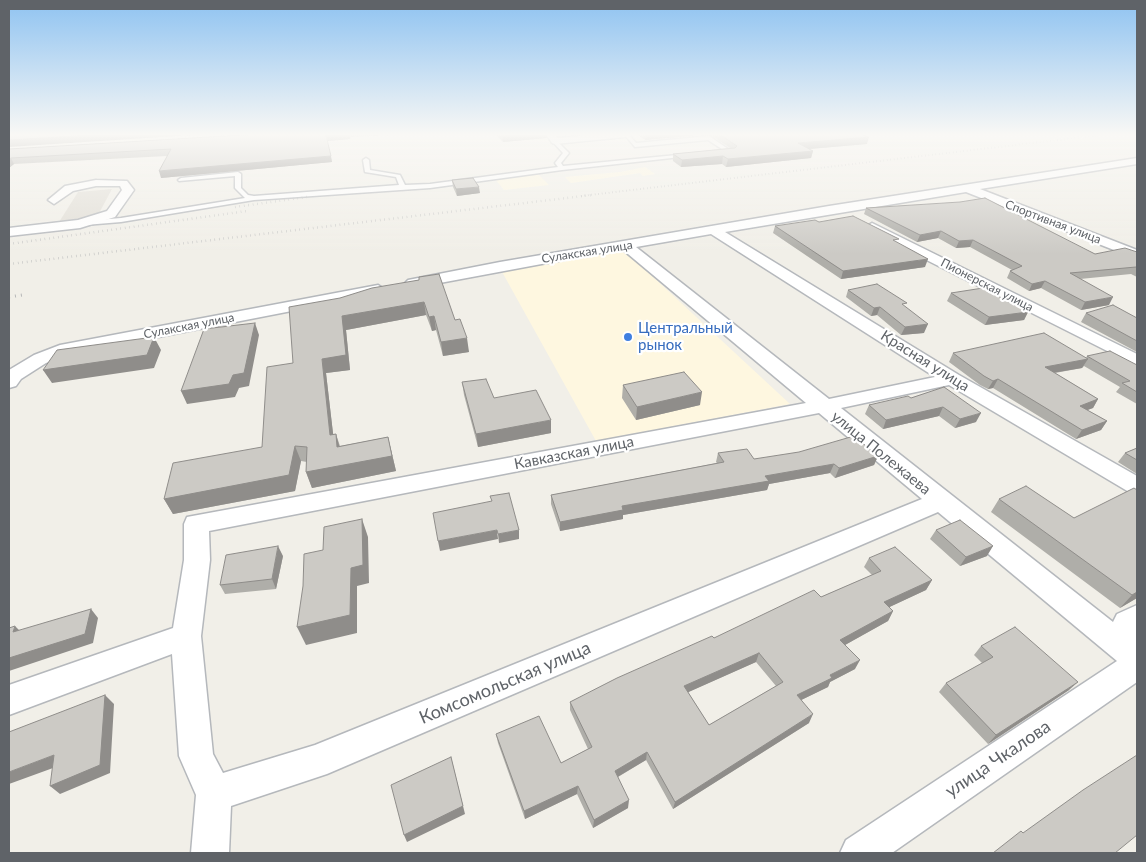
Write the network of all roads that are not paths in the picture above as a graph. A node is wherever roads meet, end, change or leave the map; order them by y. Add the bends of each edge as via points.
1 (236, 174) edge
2 (238, 174) edge
3 (387, 174) edge
4 (516, 174) edge
5 (1057, 174) edge
6 (181, 180) edge
7 (403, 187) junction
8 (968, 189) junction
9 (254, 198) junction
10 (54, 200) dead end
11 (837, 209) junction
12 (80, 224) junction
13 (715, 230) junction
14 (9, 232) edge
15 (626, 246) junction
16 (1137, 255) edge
17 (1137, 361) edge
18 (952, 379) junction
19 (9, 382) edge
20 (824, 406) junction
21 (1137, 486) edge
22 (942, 501) junction
23 (1137, 617) edge
24 (186, 636) junction
25 (1137, 652) edge
26 (1137, 659) edge
27 (1137, 665) edge
28 (9, 700) edge
29 (214, 794) junction
30 (210, 853) edge
31 (859, 853) edge

1 - 6 lane
2 - 9 lane via 238,188 246,196
3 - 7 lane via 398,176
4 - 7 lane
5 - 8 street, Сулакская улица
7 - 9 lane
8 - 11 street, Сулакская улица
8 - 16 street, Спортивная улица
9 - 12 lane
10 - 12 street via 69,188 123,182 128,190 111,214
11 - 13 street, Сулакская улица
11 - 17 street, Пионерская улица
12 - 14 street
13 - 15 street, Сулакская улица
13 - 18 street, Красная улица
15 - 19 street, Сулакская улица via 500,266 66,349 40,359 14,375
15 - 20 street, улица Полежаева
18 - 20 street, Кавказская улица
18 - 21 street, Красная улица
20 - 22 street, улица Полежаева
20 - 24 street, Кавказская улица via 196,524 197,560
22 - 26 street, улица Полежаева
22 - 29 street, Комсомольская улица via 315,762
23 - 25 street via 1128,622
24 - 28 street
24 - 29 street via 196,756
27 - 31 street, улица Чкалова
29 - 30 street

